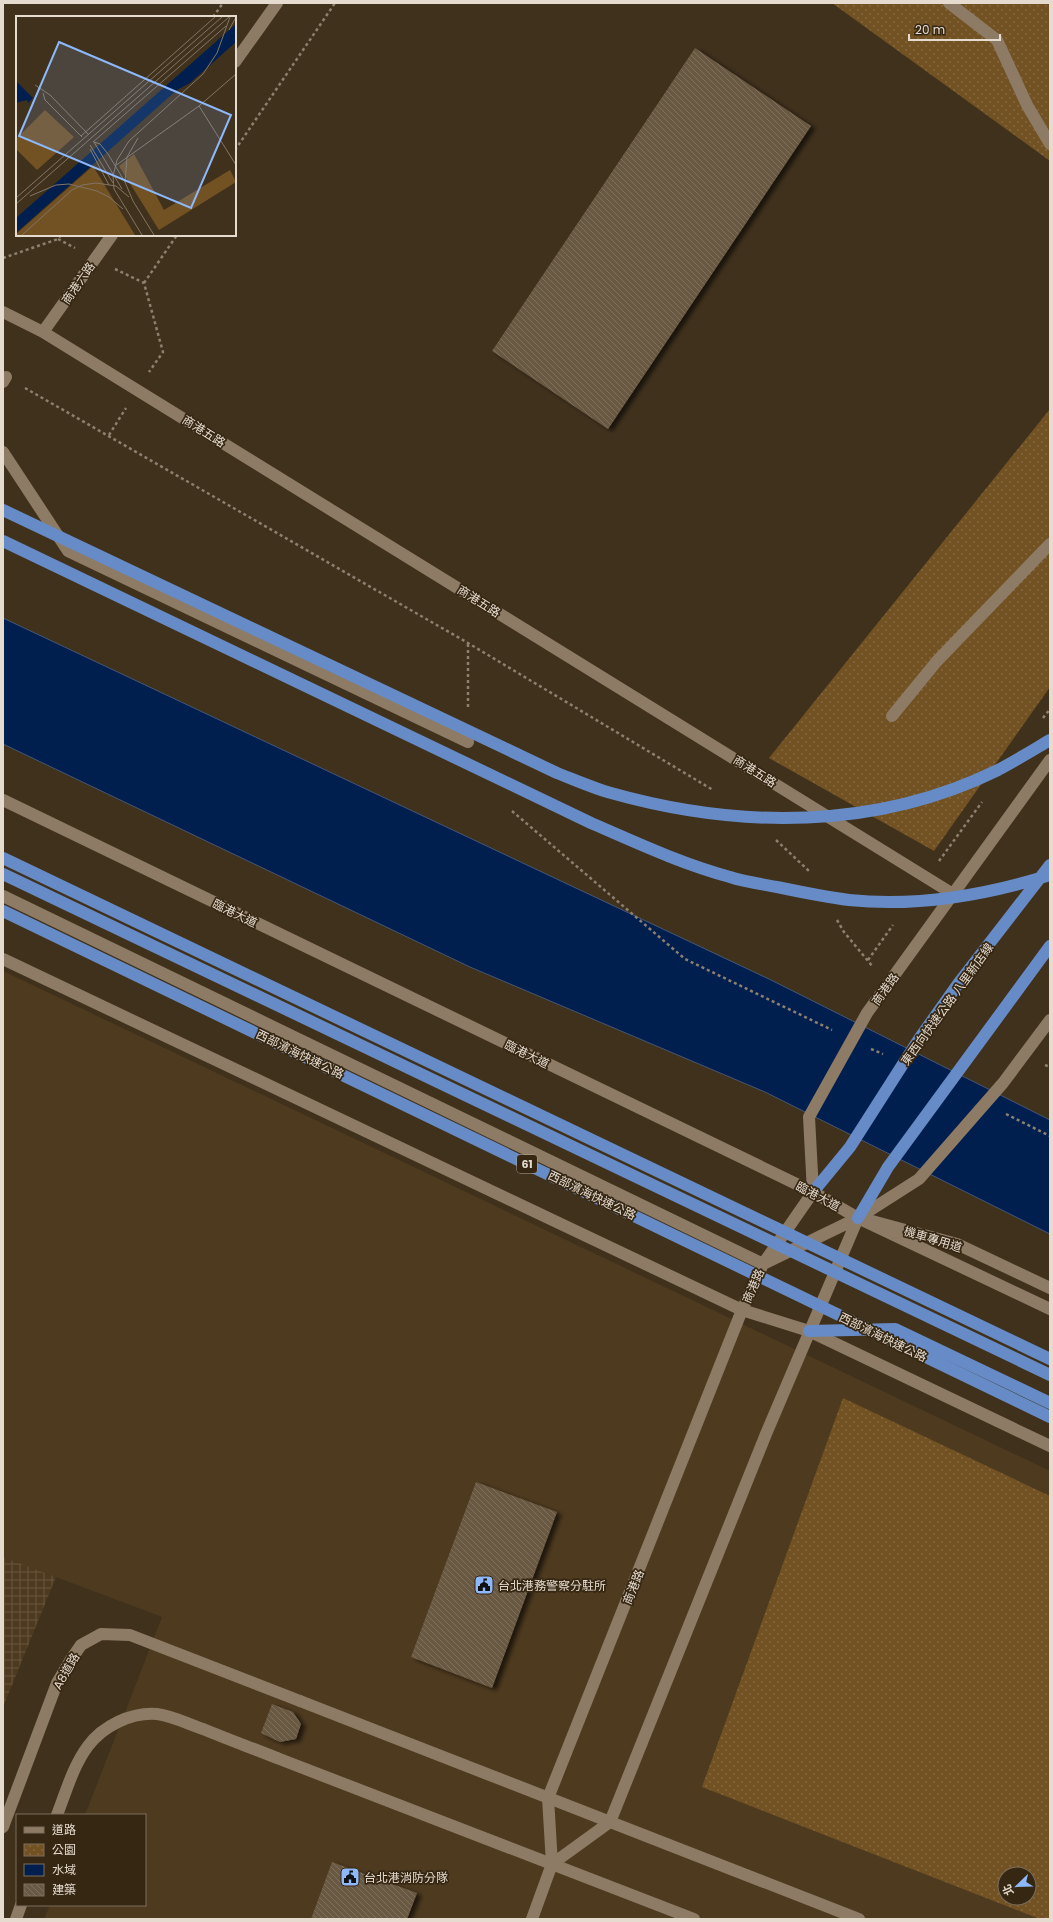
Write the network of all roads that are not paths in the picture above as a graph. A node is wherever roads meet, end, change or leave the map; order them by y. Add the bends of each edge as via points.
1 (277, 3) edge
2 (949, 3) edge
3 (236, 61) edge
4 (1050, 144) edge
5 (111, 236) edge
6 (3, 312) edge
7 (43, 332) junction
8 (3, 452) edge
9 (3, 510) edge
10 (3, 541) edge
11 (1050, 544) edge
12 (892, 716) dead end
13 (1050, 740) edge
14 (468, 742) road end
15 (1050, 760) edge
16 (3, 800) edge
17 (3, 858) edge
18 (1050, 865) edge
19 (3, 874) edge
20 (1050, 875) edge
21 (953, 894) junction
22 (3, 896) edge
23 (3, 911) edge
24 (1050, 946) edge
25 (3, 959) edge
26 (1050, 1020) edge
27 (813, 1192) junction
28 (858, 1218) junction
29 (763, 1264) junction
30 (1050, 1288) edge
31 (1050, 1309) edge
32 (742, 1310) junction
33 (809, 1331) junction
34 (1050, 1359) edge
35 (1050, 1375) edge
36 (1050, 1403) edge
37 (1050, 1417) edge
38 (1050, 1446) edge
39 (548, 1798) junction
40 (57, 1814) edge
41 (610, 1822) junction
42 (3, 1827) edge
43 (552, 1864) junction
44 (21, 1906) edge
45 (16, 1919) edge
46 (532, 1919) edge
47 (694, 1919) edge
48 (859, 1919) edge

1 - 3 street
2 - 4 street via 997,40 1027,105
5 - 7 street, 商港六路
6 - 7 street, 商港五路
7 - 21 street, 商港五路
8 - 14 street via 68,551
9 - 13 highway via 557,773 609,793 666,807 720,816 770,819 819,818 874,810 936,795 997,770
10 - 20 highway via 591,823 730,878 850,900 887,901 976,894
11 - 12 street via 938,661
15 - 21 street, 商港路
16 - 27 street, 臨港大道
17 - 34 highway
18 - 27 highway, 東西向快速公路 八里新店線 via 958,984 919,1039 850,1147
19 - 35 highway
21 - 27 street, 商港路 via 867,1013 809,1118
22 - 29 street
23 - 37 highway, 西部濱海快速公路 / 61
24 - 28 highway via 888,1167
25 - 32 street
26 - 28 street via 1003,1083 919,1179
27 - 28 street, 臨港大道
27 - 29 street, 商港路
28 - 29 street
28 - 30 street, 機車專用道 via 957,1244
28 - 31 street, 臨港大道
28 - 33 street
29 - 32 street, 商港路
32 - 33 street
32 - 39 street, 商港路
33 - 36 highway via 895,1328
33 - 38 street
33 - 41 street
39 - 41 street, A8道路
39 - 42 street, A8道路 via 130,1635 101,1634 81,1645 57,1683
39 - 43 street, 商港路
40 - 43 street via 78,1762 102,1731 117,1722 136,1716 156,1714 175,1719
41 - 43 street
41 - 48 street, A8道路
43 - 46 street, 商港路
43 - 47 street
44 - 45 street

